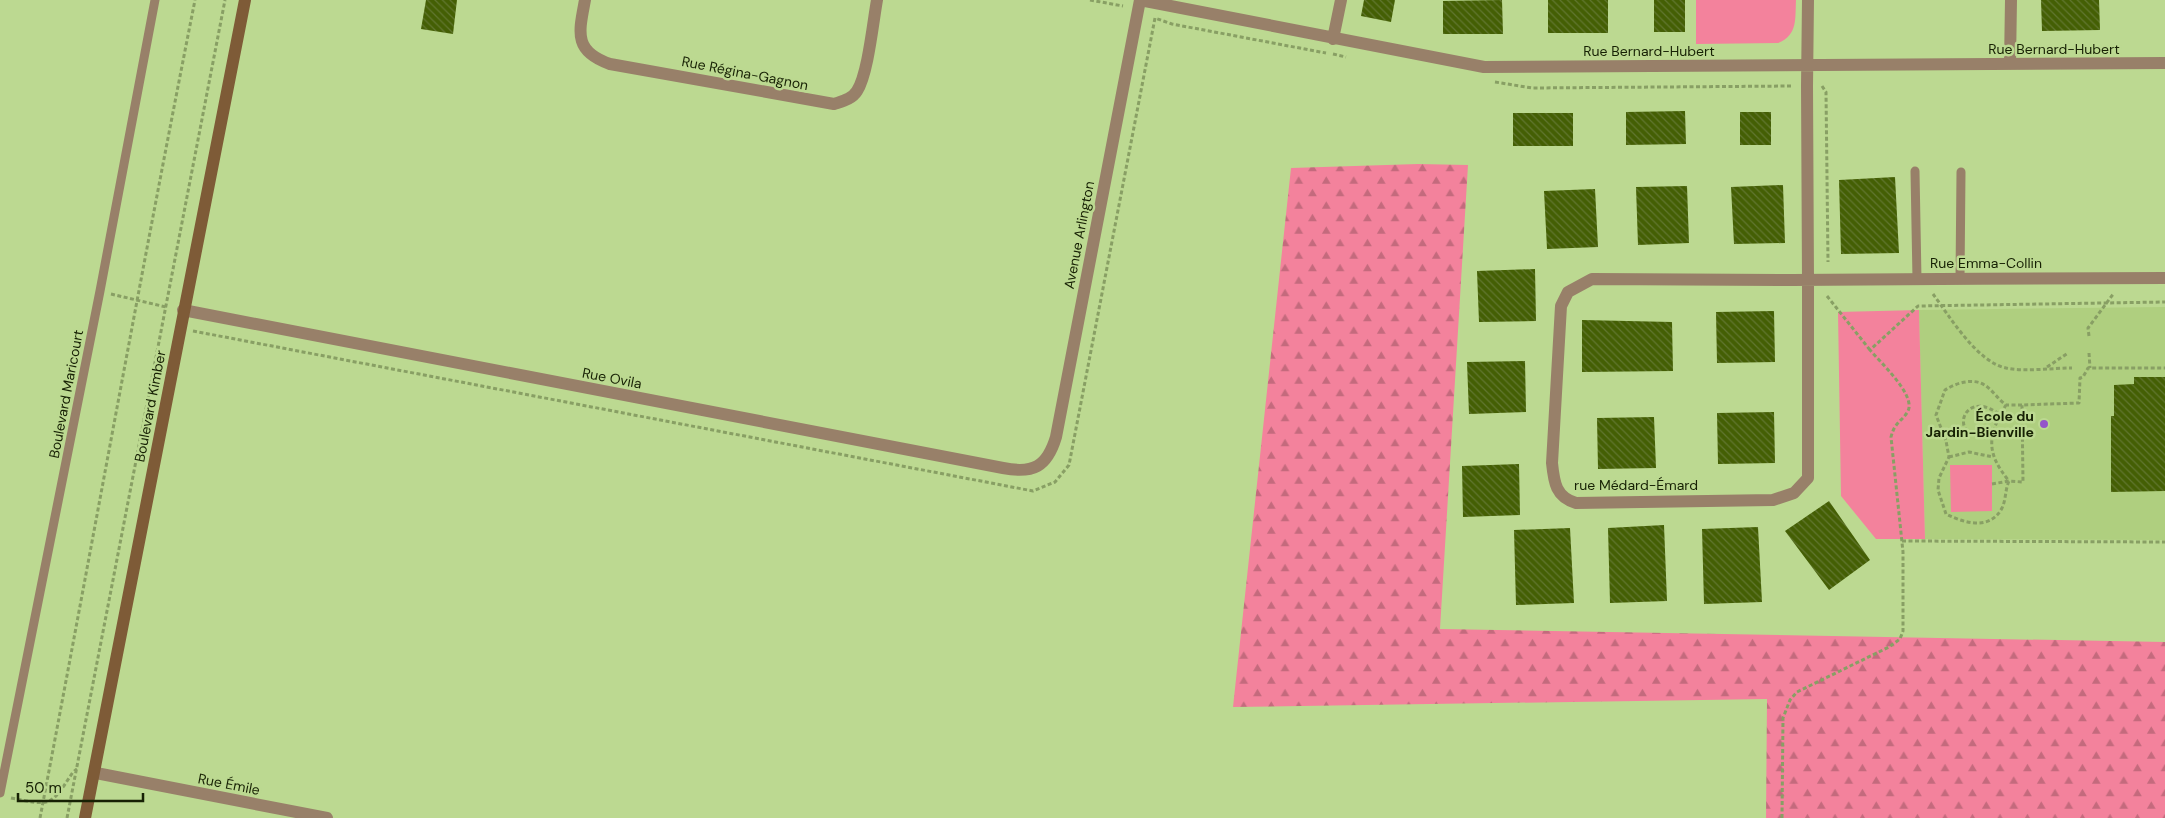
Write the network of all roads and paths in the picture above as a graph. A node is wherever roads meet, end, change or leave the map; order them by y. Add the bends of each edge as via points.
1 (156, 0) edge
2 (195, 0) edge
3 (225, 0) edge
4 (245, 0) edge
5 (585, 0) edge
6 (877, 0) edge
7 (1090, 0) edge
8 (1140, 0) edge
9 (1341, 0) edge
10 (1808, 0) edge
11 (2011, 0) edge
12 (1123, 6) dead end
13 (1155, 18) dead end
14 (1333, 39) junction
15 (2165, 63) edge
16 (2010, 64) junction
17 (1807, 65) junction
18 (1822, 86) dead end
19 (1915, 171) dead end
20 (1961, 172) dead end
21 (1828, 262) dead end
22 (2165, 278) edge
23 (1918, 279) junction
24 (1960, 279) junction
25 (1808, 280) junction
26 (100, 291) junction
27 (2114, 293) dead end
28 (1933, 294) dead end
29 (1827, 296) dead end
30 (136, 301) junction
31 (2165, 302) edge
32 (2107, 303) junction
33 (1941, 306) junction
34 (166, 307) junction
35 (183, 310) junction
36 (209, 335) dead end
37 (2089, 336) dead end
38 (1870, 350) junction
39 (2068, 352) dead end
40 (2089, 353) dead end
41 (2047, 368) junction
42 (2072, 368) dead end
43 (2090, 368) junction
44 (2165, 368) edge
45 (2006, 405) junction
46 (2022, 405) junction
47 (2000, 415) junction
48 (1992, 437) junction
49 (1948, 457) junction
50 (1994, 457) junction
51 (1035, 468) joint
52 (2009, 481) junction
53 (1992, 484) dead end
54 (1902, 542) junction
55 (2165, 542) edge
56 (78, 769) junction
57 (96, 773) junction
58 (4, 795) edge
59 (40, 818) edge
60 (67, 818) edge
61 (85, 818) edge
62 (327, 818) edge
63 (1782, 818) edge

1 - 26 lane, Boulevard Maricourt
2 - 30 path
3 - 34 path, Boulevard Kimber
4 - 35 street, Boulevard Kimber
5 - 6 street, Rue Régina-Gagnon via 581,41 586,52 597,60 834,104 848,100 857,92
7 - 12 path
8 - 14 street, Rue Bernard-Hubert
8 - 51 street, Avenue Arlington via 1056,437 1047,459
9 - 14 street
10 - 17 street, rue Médard-Émard
11 - 16 street
13 - 36 path via 1069,465 1055,482 1043,488 1026,491
14 - 17 street, Rue Bernard-Hubert via 1484,66
15 - 16 street, Rue Bernard-Hubert
16 - 17 street, Rue Bernard-Hubert
17 - 25 street, rue Médard-Émard
18 - 21 path via 1826,92
19 - 23 lane
20 - 24 lane
22 - 24 street, Rue Emma-Collin
23 - 24 street, Rue Emma-Collin
23 - 25 street, Rue Emma-Collin
25 - 25 street, rue Médard-Émard via 1808,478 1794,493 1773,500 1576,503 1566,500 1554,486 1552,464 1561,306 1568,292 1592,279
26 - 30 path
26 - 58 lane, Boulevard Maricourt
27 - 32 path
28 - 33 path
29 - 38 path
30 - 34 path
30 - 59 path
31 - 32 path
32 - 33 path
32 - 37 path via 2088,328
33 - 38 path via 1918,306
33 - 41 path via 1980,355 1992,363 2006,368
34 - 56 path, Boulevard Kimber
35 - 51 street, Rue Ovila via 1003,468
35 - 57 street, Boulevard Kimber
38 - 54 path via 1906,393 1910,403 1908,412 1893,427 1891,437
39 - 41 path
40 - 43 path
41 - 42 path
43 - 44 path
43 - 46 path via 2080,378 2079,403
45 - 46 path
45 - 47 path
45 - 49 path via 1987,386 1977,382 1964,382 1945,390 1936,415
46 - 52 path via 2023,482
47 - 48 path
47 - 48 path via 1983,405 1968,409 1965,414 1965,427 1969,432
48 - 50 path
49 - 50 path via 1969,452
49 - 52 path via 1938,478 1940,500 1946,514 1961,522 1978,524 1990,520 2002,510
50 - 52 path
52 - 53 path
54 - 55 path
54 - 63 path via 1903,631 1900,639 1797,692 1790,700 1783,718
56 - 58 path via 55,799 44,804
56 - 60 path, Boulevard Kimber
57 - 61 street, Boulevard Kimber
57 - 62 street, Rue Émile

